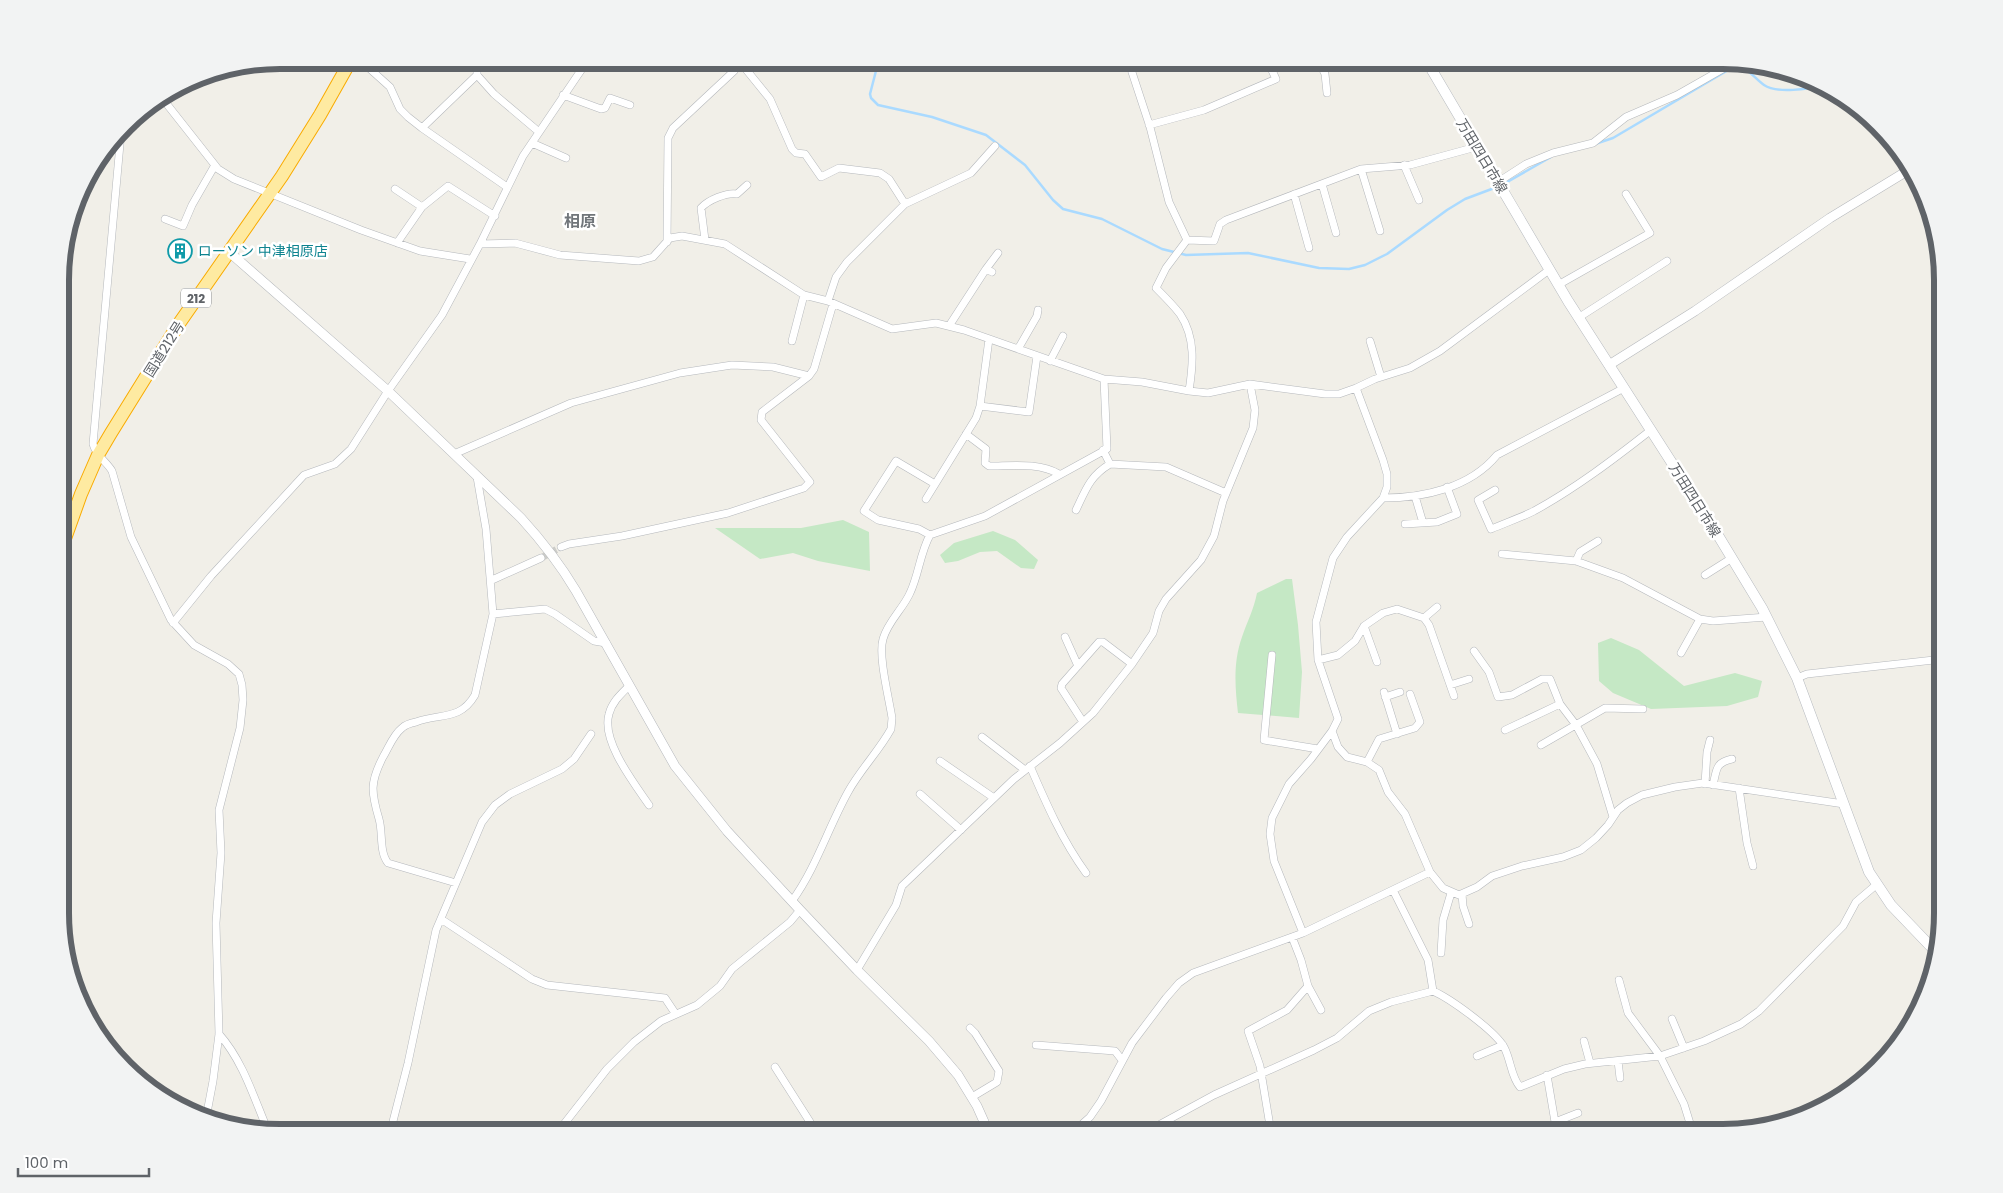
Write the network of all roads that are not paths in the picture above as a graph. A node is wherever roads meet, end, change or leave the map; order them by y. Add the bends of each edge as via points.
1 (345, 69) edge
2 (370, 69) edge
3 (478, 69) edge
4 (582, 69) edge
5 (736, 69) edge
6 (746, 69) edge
7 (1131, 69) edge
8 (1271, 69) edge
9 (1322, 69) edge
10 (1431, 69) edge
11 (1723, 69) edge
12 (477, 74) junction
13 (1327, 93) dead end
14 (563, 95) junction
15 (165, 102) edge
16 (630, 105) dead end
17 (1149, 125) junction
18 (422, 128) junction
19 (539, 132) junction
20 (120, 142) edge
21 (532, 143) junction
22 (995, 146) dead end
23 (1476, 147) junction
24 (566, 158) dead end
25 (215, 165) junction
26 (1404, 165) junction
27 (1361, 169) junction
28 (1905, 172) edge
29 (1498, 182) junction
30 (1322, 184) junction
31 (747, 186) dead end
32 (507, 187) junction
33 (395, 189) dead end
34 (269, 193) junction
35 (1294, 194) junction
36 (1626, 194) dead end
37 (1419, 200) dead end
38 (905, 204) junction
39 (422, 207) junction
40 (495, 216) junction
41 (165, 219) dead end
42 (1380, 231) dead end
43 (1336, 233) dead end
44 (705, 240) junction
45 (1187, 240) junction
46 (666, 242) junction
47 (397, 243) junction
48 (480, 244) junction
49 (1309, 248) dead end
50 (228, 251) junction
51 (998, 253) dead end
52 (470, 259) junction
53 (1667, 261) dead end
54 (1549, 270) junction
55 (1558, 285) junction
56 (804, 295) junction
57 (831, 302) junction
58 (1038, 310) dead end
59 (1578, 318) junction
60 (949, 326) junction
61 (1063, 336) dead end
62 (990, 339) junction
63 (792, 341) dead end
64 (1370, 341) dead end
65 (1018, 349) junction
66 (1038, 356) junction
67 (1050, 361) junction
68 (1609, 365) junction
69 (809, 376) junction
70 (1382, 377) junction
71 (1104, 379) junction
72 (1250, 384) junction
73 (1356, 388) junction
74 (1624, 388) junction
75 (388, 391) junction
76 (1189, 391) junction
77 (980, 406) junction
78 (1651, 430) junction
79 (966, 434) junction
80 (1103, 450) junction
81 (454, 454) junction
82 (98, 455) junction
83 (1110, 464) junction
84 (1059, 474) junction
85 (477, 477) junction
86 (935, 484) junction
87 (1447, 487) junction
88 (1495, 490) dead end
89 (1226, 493) junction
90 (1416, 496) junction
91 (1383, 498) junction
92 (926, 499) dead end
93 (1076, 510) dead end
94 (1423, 523) junction
95 (1405, 524) dead end
96 (69, 527) edge
97 (930, 535) junction
98 (1598, 541) dead end
99 (561, 547) tunnel mouth
100 (1502, 554) dead end
101 (541, 558) tunnel mouth
102 (1732, 558) junction
103 (1576, 561) junction
104 (1704, 575) dead end
105 (492, 580) junction
106 (1438, 607) dead end
107 (493, 614) junction
108 (1424, 618) junction
109 (1700, 618) junction
110 (1767, 618) junction
111 (173, 622) junction
112 (1364, 626) junction
113 (1065, 637) dead end
114 (606, 643) junction
115 (1474, 651) dead end
116 (1682, 653) dead end
117 (1272, 655) dead end
118 (1318, 660) junction
119 (1934, 660) edge
120 (1377, 662) dead end
121 (1132, 664) junction
122 (1078, 666) junction
123 (1469, 678) dead end
124 (1798, 678) junction
125 (630, 686) junction
126 (1450, 686) junction
127 (1400, 692) dead end
128 (1410, 694) dead end
129 (1454, 696) dead end
130 (1560, 704) junction
131 (1643, 709) dead end
132 (1083, 722) junction
133 (1576, 726) junction
134 (1505, 730) dead end
135 (1332, 731) junction
136 (591, 734) dead end
137 (1397, 734) junction
138 (982, 737) dead end
139 (1710, 740) dead end
140 (1542, 746) dead end
141 (1318, 749) junction
142 (1732, 759) dead end
143 (940, 761) dead end
144 (1367, 762) junction
145 (1028, 768) junction
146 (1705, 784) junction
147 (1713, 785) junction
148 (1739, 788) junction
149 (920, 794) dead end
150 (994, 798) junction
151 (1844, 804) junction
152 (649, 805) dead end
153 (1613, 817) junction
154 (961, 830) junction
155 (1753, 866) dead end
156 (1430, 872) junction
157 (1086, 873) dead end
158 (456, 883) junction
159 (1876, 885) junction
160 (1393, 890) junction
161 (1451, 893) junction
162 (1462, 894) junction
163 (792, 901) junction
164 (800, 910) junction
165 (441, 919) junction
166 (1469, 924) dead end
167 (1303, 933) junction
168 (1292, 937) junction
169 (1931, 948) edge
170 (1441, 953) dead end
171 (857, 970) junction
172 (1619, 980) dead end
173 (1308, 986) junction
174 (1433, 991) junction
175 (1321, 1010) dead end
176 (675, 1014) junction
177 (1672, 1019) dead end
178 (970, 1028) dead end
179 (219, 1034) junction
180 (1584, 1041) dead end
181 (1036, 1045) dead end
182 (1503, 1045) junction
183 (1684, 1048) junction
184 (1477, 1056) dead end
185 (1660, 1056) junction
186 (1122, 1060) junction
187 (1618, 1061) junction
188 (1590, 1063) junction
189 (775, 1067) dead end
190 (1262, 1074) junction
191 (1547, 1075) junction
192 (1620, 1078) dead end
193 (972, 1097) junction
194 (207, 1111) edge
195 (1578, 1113) dead end
196 (1555, 1122) joint
197 (265, 1124) edge
198 (392, 1124) edge
199 (563, 1124) edge
200 (811, 1124) edge
201 (985, 1124) edge
202 (1082, 1124) edge
203 (1161, 1124) edge
204 (1270, 1124) edge
205 (1690, 1124) edge

1 - 34 highway, 国道212号 / 212 via 320,115
2 - 18 street via 390,87 400,109
3 - 12 street
4 - 14 street
5 - 46 street via 673,128 668,138
6 - 38 street via 770,99 792,150 805,154 821,177 839,168 880,173 889,179
7 - 17 street
8 - 17 street via 1276,80 1204,110
9 - 13 street
10 - 23 main road, 万田四日市線
11 - 29 street via 1677,95 1626,117 1593,143 1526,164
12 - 18 street
12 - 19 street via 494,94
14 - 16 street via 602,109 610,98
14 - 19 street
15 - 25 street
17 - 45 street via 1169,202
18 - 32 street
19 - 21 street
20 - 82 street via 97,384 93,444
21 - 24 street
21 - 32 street
22 - 38 street via 971,173
23 - 26 street
23 - 29 main road, 万田四日市線
25 - 34 street via 229,177
25 - 41 street via 183,226
26 - 27 street
26 - 37 street
27 - 30 street
27 - 42 street
28 - 68 street via 1830,218 1695,311
29 - 54 main road, 万田四日市線
30 - 35 street
30 - 43 street
31 - 44 street via 737,194 731,193 705,203 701,208
32 - 40 street
33 - 39 street
34 - 47 street
34 - 50 highway, 国道212号 / 212
35 - 45 street via 1226,220 1220,224 1214,241
35 - 49 street
36 - 55 street via 1650,233
38 - 57 street via 847,262 836,277
39 - 40 street via 448,186
39 - 47 street
40 - 48 street
44 - 46 street via 682,236
44 - 56 street via 725,244
45 - 76 street via 1156,288 1187,328 1193,363
46 - 48 street via 653,257 639,260 560,255 515,243
47 - 52 street via 420,251
48 - 52 street
50 - 75 street
50 - 82 highway, 国道212号 / 212
51 - 60 street via 989,271
52 - 75 street via 442,315
53 - 59 street
54 - 55 main road, 万田四日市線
54 - 70 street via 1440,351 1410,368
55 - 59 main road, 万田四日市線
56 - 57 street
56 - 63 street
57 - 60 street via 892,329 936,323
57 - 69 street via 814,369
58 - 65 street
59 - 68 main road, 万田四日市線
60 - 62 street
61 - 67 street
62 - 65 street
62 - 77 street
64 - 70 street
65 - 66 street
66 - 67 street
66 - 77 street via 1029,412
67 - 71 street
68 - 74 main road, 万田四日市線
69 - 81 street via 773,367 732,365 680,374 571,403
69 - 99 street via 762,412 761,420 810,482 804,488 728,513
70 - 73 street
71 - 76 street
71 - 80 street via 1107,449
72 - 73 street via 1325,394 1339,394
72 - 76 street via 1208,393
72 - 89 street via 1253,428
73 - 91 street via 1387,474
74 - 78 main road, 万田四日市線
74 - 87 street via 1497,455 1489,465 1469,478
75 - 81 street
75 - 111 street via 351,449 335,464 304,475
77 - 79 street
78 - 88 street via 1573,487 1533,511 1491,529 1478,500
78 - 102 main road, 万田四日市線
79 - 84 street via 986,449 985,462 988,466 1039,467
79 - 86 street
80 - 83 street
80 - 84 street
81 - 85 street
82 - 96 highway, 国道212号 / 212
82 - 111 street via 112,471 131,537
83 - 89 street via 1166,467
83 - 93 street via 1091,478
84 - 97 street via 985,516
85 - 105 street
85 - 114 street via 521,518 562,567
86 - 92 street
86 - 97 street via 896,461 864,511 878,520 919,529
87 - 90 street
87 - 94 street via 1457,514 1437,522
89 - 121 street via 1214,536 1187,577 1166,599 1153,633
90 - 91 street
90 - 94 street
91 - 118 street via 1332,558 1316,622
94 - 95 street
97 - 163 street via 910,593 883,638 881,651 891,728 850,789 811,871
98 - 103 street via 1580,552
100 - 103 street
101 - 105 street
102 - 104 street
102 - 110 main road, 万田四日市線
103 - 109 street via 1623,578
105 - 107 street
106 - 108 street
107 - 114 street via 544,610 594,641
107 - 158 street via 475,695 469,706 458,714 403,726 375,773 372,795 380,823 384,858 388,863
108 - 112 street via 1397,609 1383,613
108 - 126 street
109 - 110 street via 1713,621
109 - 116 street
110 - 124 main road, 万田四日市線
111 - 179 street via 194,645 228,664 238,674 244,700 219,810 221,853 216,923
112 - 118 street via 1338,656
112 - 120 street
113 - 122 street
114 - 125 street
115 - 130 street via 1489,672 1498,697 1512,695 1542,679 1550,680
117 - 141 street via 1264,740
118 - 135 street via 1338,719
119 - 124 street via 1808,674
121 - 122 street via 1099,642
121 - 132 street
122 - 132 street via 1062,688
123 - 126 street
124 - 151 main road, 万田四日市線
125 - 152 street via 612,705 608,729 614,749
125 - 163 street via 675,766 726,830
126 - 129 street
127 - 137 street via 1385,694
128 - 137 street via 1420,722 1415,728
130 - 133 street
130 - 134 street
131 - 133 street via 1605,708
132 - 145 street
133 - 140 street
133 - 153 street via 1598,764
135 - 141 street
135 - 144 street via 1338,747 1347,757
136 - 158 street via 574,759 562,769 510,794 494,806 482,822
137 - 144 street via 1379,739
138 - 145 street
139 - 146 street
141 - 167 street via 1289,784 1272,818 1270,834 1274,861
142 - 147 street via 1718,765
143 - 150 street
144 - 156 street via 1379,770 1388,792 1405,814
145 - 150 street
145 - 157 street
146 - 147 street
146 - 153 street via 1642,795 1626,803
147 - 148 street
148 - 151 street
148 - 155 street
149 - 154 street
150 - 154 street
151 - 159 main road, 万田四日市線
153 - 162 street via 1581,850 1492,876
154 - 171 street via 902,886 896,905
156 - 160 street
156 - 161 street
158 - 165 street
159 - 169 main road, 万田四日市線 via 1891,906
159 - 183 street via 1856,902 1843,926 1759,1011 1741,1024
160 - 167 street
160 - 174 street via 1428,960
161 - 162 street
161 - 170 street via 1443,920
162 - 166 street
163 - 164 street
164 - 171 street
164 - 176 street via 790,922 732,969 720,986 697,1005
165 - 176 street via 532,979 547,985 666,998
165 - 198 street
167 - 168 street
168 - 173 street
168 - 186 street via 1193,973 1179,983
171 - 193 street via 929,1041
172 - 185 street via 1628,1013
173 - 175 street
173 - 190 street via 1287,1010 1248,1032
174 - 182 street via 1466,1012
174 - 190 street via 1369,1011 1337,1038
176 - 199 street via 649,1029 606,1069
177 - 183 street
178 - 193 street via 999,1071 997,1082
179 - 194 street
179 - 197 street via 229,1045 247,1079
180 - 188 street
181 - 186 street via 1115,1051
182 - 184 street
182 - 191 street via 1520,1087
183 - 185 street
185 - 187 street
185 - 205 street
186 - 202 street via 1101,1101
187 - 188 street
187 - 192 street
188 - 191 street
189 - 200 street
190 - 203 street
190 - 204 street
191 - 196 street
193 - 201 street
195 - 196 street

